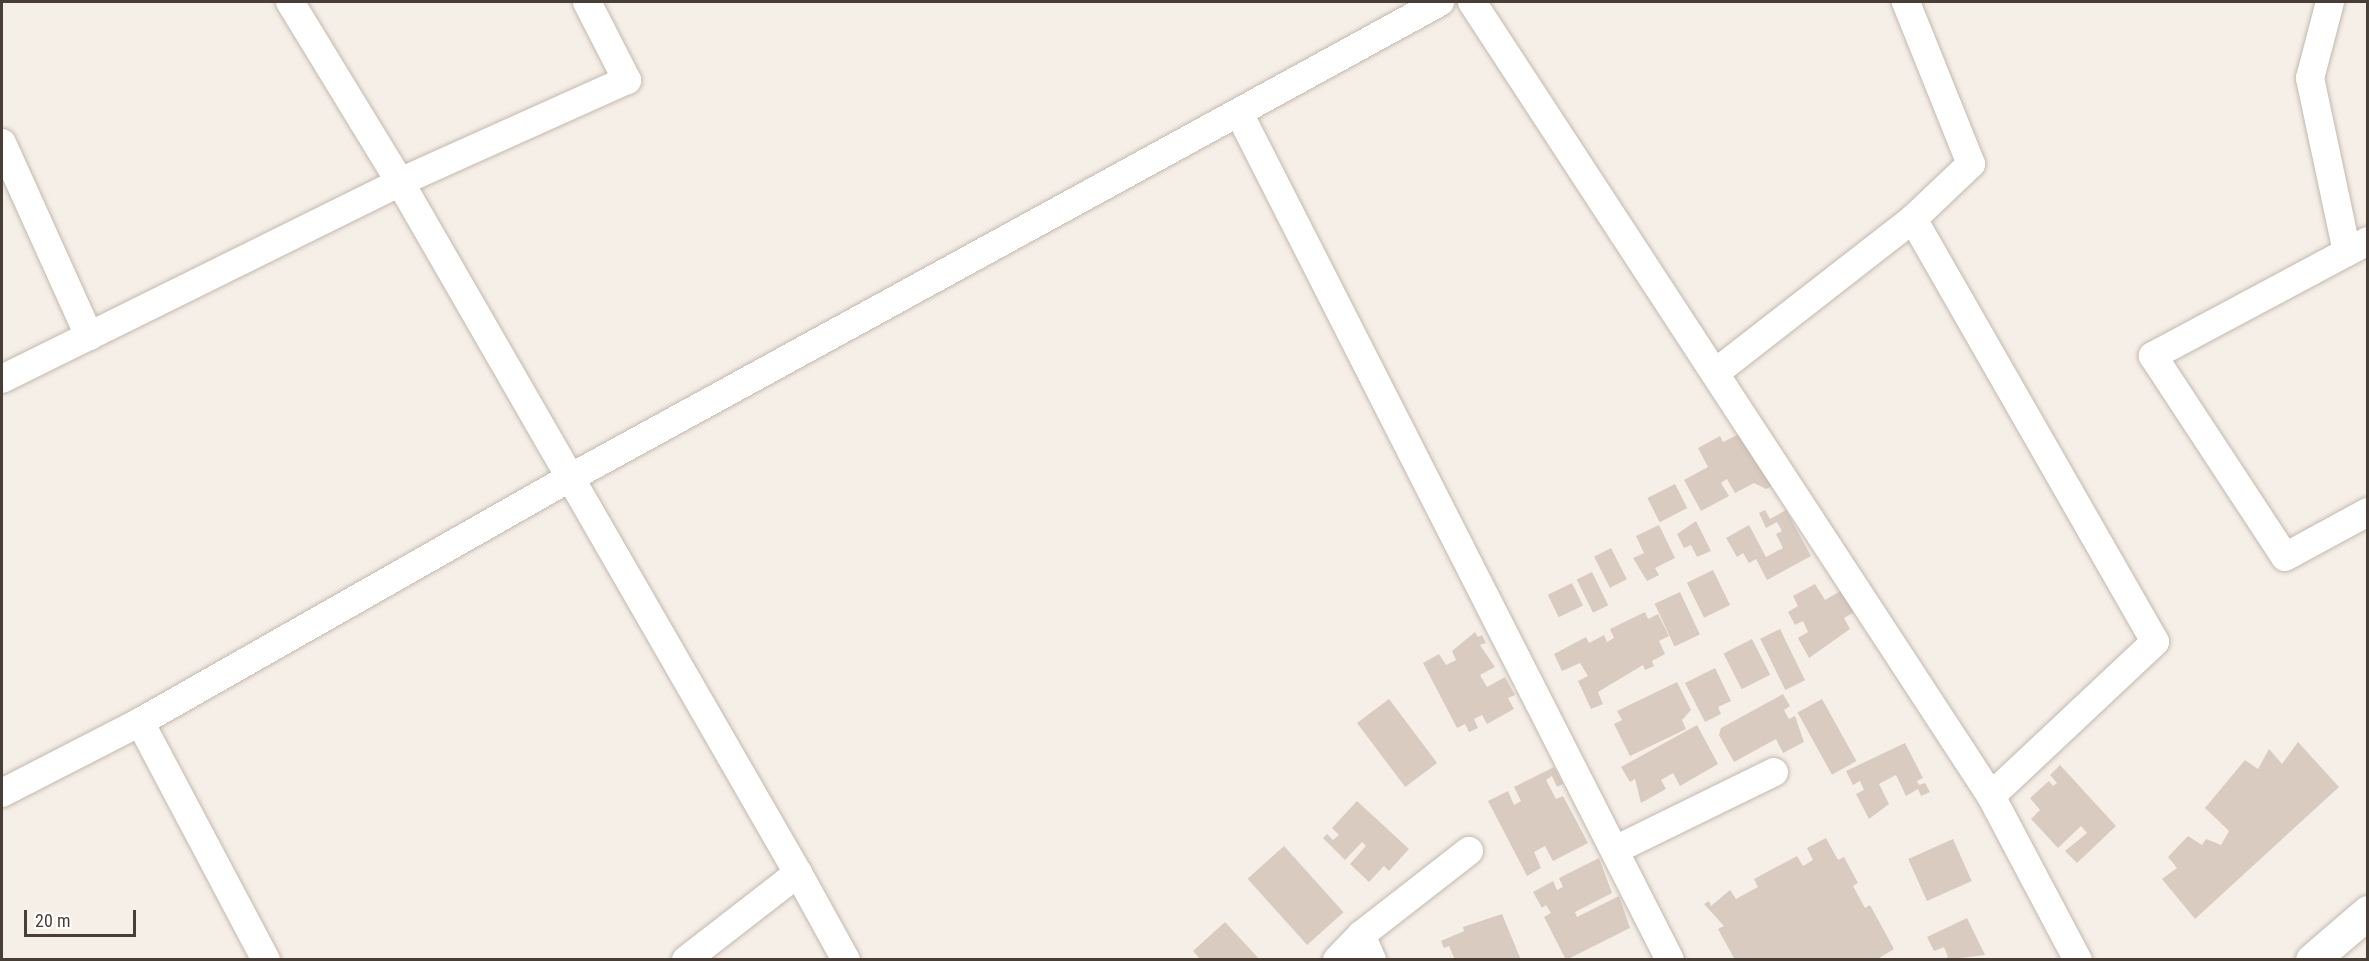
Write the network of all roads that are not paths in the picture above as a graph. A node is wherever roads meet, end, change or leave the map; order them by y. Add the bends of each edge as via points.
1 (290, 2) edge
2 (587, 2) edge
3 (1440, 2) edge
4 (1472, 2) edge
5 (1906, 2) edge
6 (2330, 2) edge
7 (1239, 113) junction
8 (2, 143) edge
9 (400, 182) junction
10 (1913, 219) junction
11 (2357, 247) edge
12 (89, 336) junction
13 (1715, 373) junction
14 (2, 379) edge
15 (568, 479) junction
16 (2367, 512) edge
17 (141, 722) junction
18 (1774, 772) dead end
19 (2, 793) edge
20 (1991, 796) junction
21 (1615, 850) junction
22 (1469, 851) dead end
23 (798, 873) junction
24 (2367, 912) edge
25 (1367, 947) edge
26 (266, 960) edge
27 (686, 960) edge
28 (846, 960) edge
29 (1337, 960) edge
30 (1670, 960) edge
31 (2078, 960) edge
32 (2312, 960) edge

1 - 9 street
2 - 9 street via 627,80
3 - 7 street
4 - 13 street
5 - 10 street via 1971,164
6 - 11 street via 2310,78
7 - 15 street
7 - 21 street
8 - 12 street
9 - 12 street
9 - 15 street
10 - 13 street
10 - 20 street via 2155,642
11 - 16 street via 2152,356 2285,557
12 - 14 street
13 - 20 street
15 - 17 street
15 - 23 street
17 - 19 street
17 - 26 street
18 - 21 street
20 - 31 street
21 - 30 street
22 - 25 street
23 - 27 street
23 - 28 street
24 - 32 street
25 - 29 street

